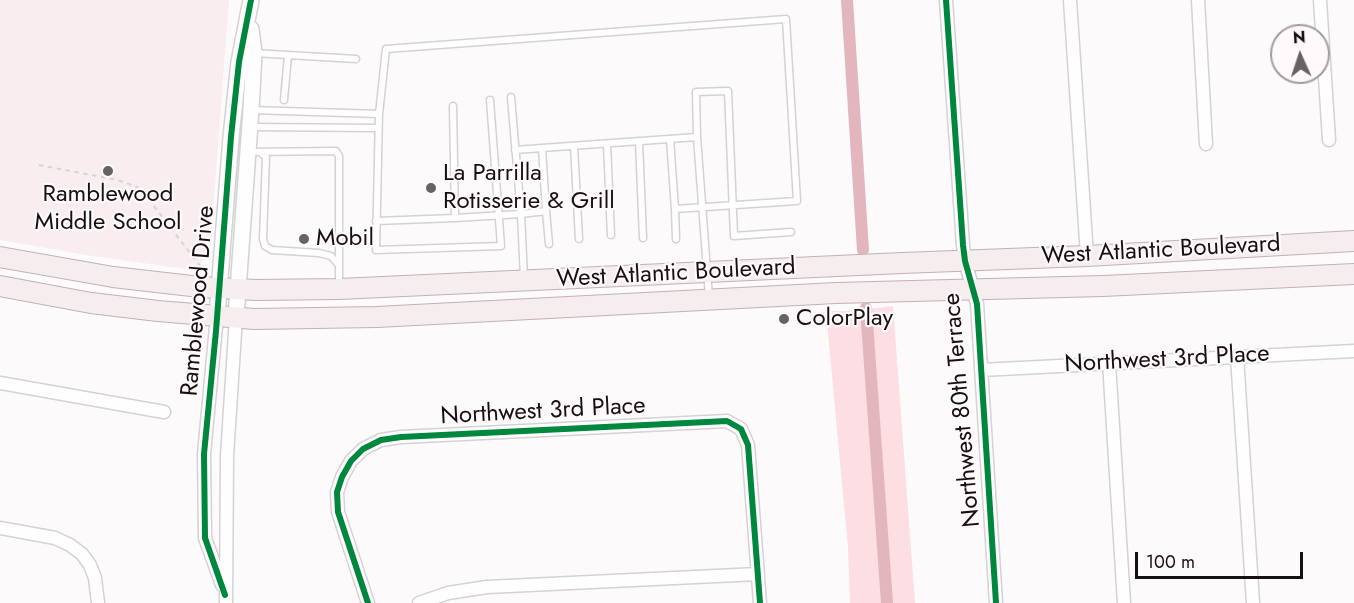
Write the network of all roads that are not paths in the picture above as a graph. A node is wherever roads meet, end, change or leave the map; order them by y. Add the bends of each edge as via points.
1 (946, 0) edge
2 (1071, 0) edge
3 (1198, 0) edge
4 (1320, 0) edge
5 (250, 7) edge
6 (254, 53) junction
7 (288, 55) junction
8 (356, 59) dead end
9 (511, 97) dead end
10 (284, 100) dead end
11 (490, 100) dead end
12 (453, 106) dead end
13 (251, 111) junction
14 (379, 114) junction
15 (250, 127) junction
16 (378, 128) junction
17 (698, 137) junction
18 (670, 139) junction
19 (1329, 140) dead end
20 (639, 141) junction
21 (607, 144) junction
22 (1206, 144) dead end
23 (574, 146) junction
24 (542, 148) junction
25 (515, 150) junction
26 (254, 152) junction
27 (733, 204) junction
28 (702, 207) junction
29 (675, 209) junction
30 (546, 212) junction
31 (521, 214) junction
32 (499, 216) junction
33 (455, 219) junction
34 (376, 220) junction
35 (791, 232) dead end
36 (611, 236) dead end
37 (644, 238) dead end
38 (579, 239) dead end
39 (676, 239) dead end
40 (1354, 241) edge
41 (549, 244) dead end
42 (1087, 256) junction
43 (0, 257) edge
44 (965, 261) junction
45 (338, 264) junction
46 (708, 272) junction
47 (1354, 274) edge
48 (524, 281) junction
49 (0, 286) edge
50 (339, 289) junction
51 (228, 290) junction
52 (973, 290) junction
53 (709, 301) junction
54 (226, 317) junction
55 (1354, 351) edge
56 (1237, 356) junction
57 (1109, 362) junction
58 (981, 370) junction
59 (0, 383) edge
60 (164, 412) dead end
61 (0, 528) edge
62 (758, 574) junction
63 (225, 599) edge
64 (98, 603) edge
65 (368, 603) edge
66 (419, 603) edge
67 (760, 603) edge
68 (996, 603) edge
69 (1124, 603) edge
70 (1253, 603) edge

1 - 44 street, Northwest 80th Terrace
2 - 42 street
3 - 22 street
4 - 19 street
5 - 6 street, Ramblewood Drive
5 - 51 street, Ramblewood Drive via 231,137
6 - 7 lane
6 - 13 street, Ramblewood Drive
7 - 8 lane
7 - 10 lane
9 - 25 lane
11 - 32 lane
12 - 33 lane
13 - 14 lane
13 - 15 street, Ramblewood Drive
14 - 16 lane
14 - 27 lane via 386,49 786,19 796,201
15 - 16 lane
15 - 26 street, Ramblewood Drive
16 - 34 lane
17 - 18 lane
17 - 27 lane via 696,92 728,91
17 - 28 lane
18 - 20 lane
18 - 29 lane
20 - 21 lane
20 - 37 lane
21 - 23 lane
21 - 36 lane
23 - 24 lane
23 - 38 lane
24 - 25 lane
24 - 30 lane
25 - 31 lane
26 - 45 lane via 266,157 265,246 272,250 320,253 331,256
26 - 45 lane via 336,151
26 - 51 street, Ramblewood Drive
27 - 28 lane
27 - 35 lane via 734,236
28 - 29 lane
28 - 46 lane
29 - 39 lane
30 - 31 lane
30 - 41 lane
31 - 32 lane
31 - 48 lane
32 - 33 lane
32 - 34 lane via 501,246 376,249
33 - 34 lane
40 - 42 main road, West Atlantic Boulevard
42 - 44 main road, West Atlantic Boulevard
43 - 51 main road, West Atlantic Boulevard via 113,278
44 - 46 main road, West Atlantic Boulevard
44 - 52 street, Northwest 80th Terrace
45 - 50 lane
46 - 48 main road, West Atlantic Boulevard
46 - 53 lane
47 - 52 main road, West Atlantic Boulevard
48 - 50 main road, West Atlantic Boulevard
49 - 54 main road, West Atlantic Boulevard via 91,303
50 - 51 main road, West Atlantic Boulevard
51 - 54 street, Ramblewood Drive
52 - 53 main road, West Atlantic Boulevard
52 - 58 street, Northwest 80th Terrace
53 - 54 main road, West Atlantic Boulevard via 377,317
54 - 63 street, Ramblewood Drive
54 - 63 street, Ramblewood Drive via 204,454 206,538
55 - 56 street, Northwest 3rd Place
56 - 57 street, Northwest 3rd Place
56 - 70 street
57 - 58 street, Northwest 3rd Place
57 - 69 street
58 - 68 street, Northwest 80th Terrace
59 - 60 street
61 - 64 street via 56,538 82,554 95,578
62 - 65 street, Northwest 3rd Place via 748,445 741,429 727,421 401,437 381,440 363,449 351,461 337,492 338,512
62 - 66 street via 488,587 448,593
62 - 67 street

